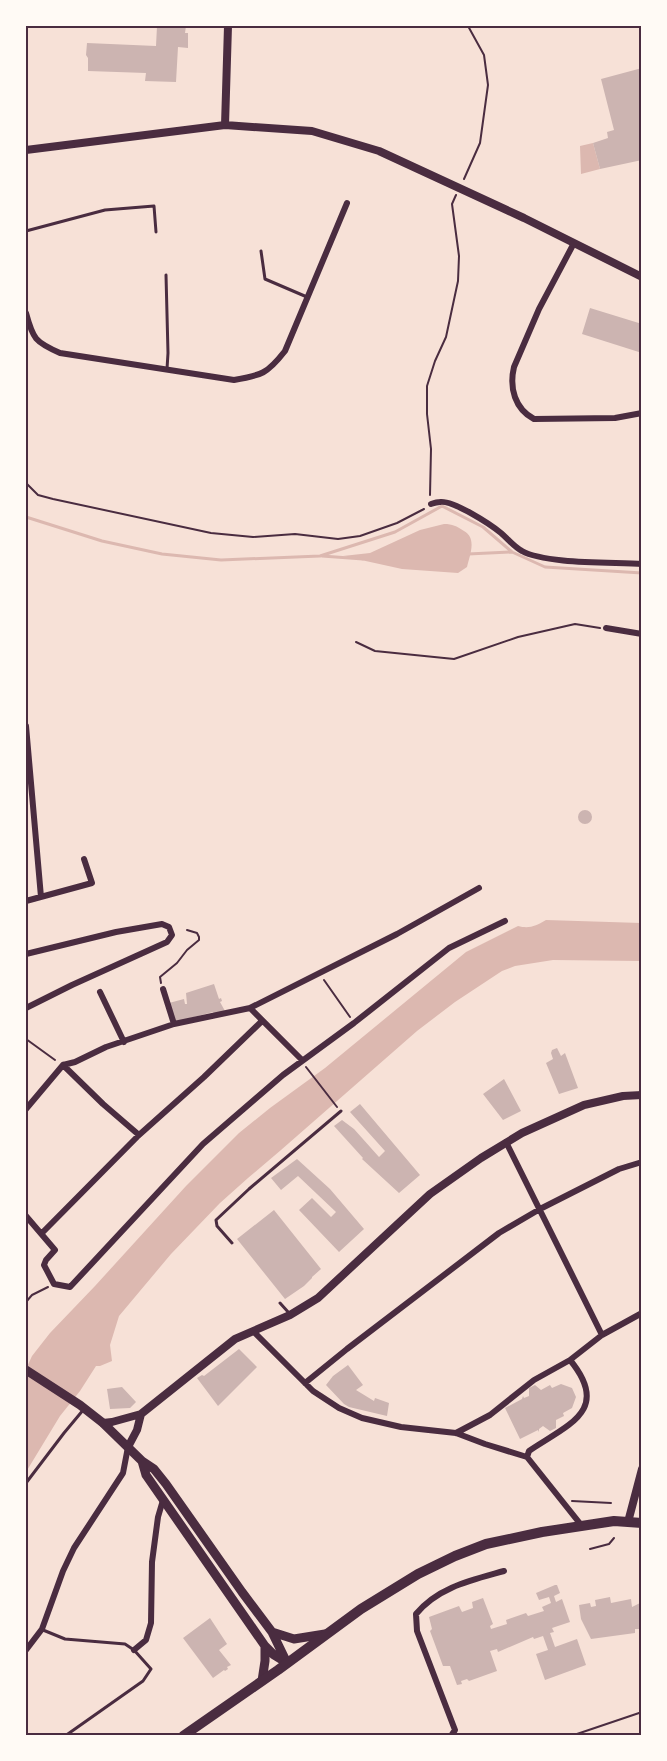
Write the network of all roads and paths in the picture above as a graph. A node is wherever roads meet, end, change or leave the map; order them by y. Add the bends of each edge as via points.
1 (228, 26) edge
2 (468, 26) edge
3 (225, 125) junction
4 (26, 150) edge
5 (461, 185) dead end
6 (457, 194) dead end
7 (347, 203) dead end
8 (26, 231) edge
9 (156, 232) dead end
10 (574, 243) junction
11 (261, 251) dead end
12 (166, 275) dead end
13 (642, 277) edge
14 (307, 297) junction
15 (26, 313) edge
16 (167, 369) junction
17 (642, 413) edge
18 (26, 483) edge
19 (431, 504) junction
20 (642, 564) edge
21 (606, 628) joint
22 (642, 634) edge
23 (356, 642) dead end
24 (26, 726) edge
25 (84, 859) dead end
26 (479, 888) dead end
27 (41, 897) junction
28 (26, 901) edge
29 (505, 921) dead end
30 (187, 930) dead end
31 (26, 954) edge
32 (319, 972) junction
33 (163, 989) joint
34 (100, 992) dead end
35 (26, 1008) edge
36 (250, 1008) junction
37 (262, 1021) junction
38 (354, 1023) junction
39 (174, 1024) junction
40 (26, 1039) edge
41 (123, 1042) junction
42 (304, 1063) junction
43 (63, 1065) junction
44 (642, 1095) edge
45 (26, 1109) edge
46 (341, 1112) joint
47 (139, 1135) junction
48 (506, 1142) junction
49 (642, 1162) edge
50 (540, 1209) junction
51 (27, 1218) edge
52 (42, 1233) junction
53 (232, 1244) dead end
54 (54, 1284) junction
55 (26, 1302) edge
56 (280, 1303) dead end
57 (642, 1313) edge
58 (290, 1315) junction
59 (253, 1331) junction
60 (602, 1335) junction
61 (570, 1360) junction
62 (26, 1370) edge
63 (305, 1383) junction
64 (81, 1406) junction
65 (141, 1414) junction
66 (102, 1423) junction
67 (456, 1433) junction
68 (128, 1447) junction
69 (527, 1457) junction
70 (141, 1461) junction
71 (642, 1469) edge
72 (26, 1483) edge
73 (162, 1500) junction
74 (571, 1500) dead end
75 (611, 1503) dead end
76 (628, 1522) junction
77 (642, 1523) edge
78 (582, 1526) junction
79 (614, 1538) dead end
80 (590, 1549) dead end
81 (504, 1570) dead end
82 (42, 1629) junction
83 (272, 1632) junction
84 (328, 1633) junction
85 (265, 1646) junction
86 (26, 1650) edge
87 (134, 1650) junction
88 (287, 1663) junction
89 (262, 1681) junction
90 (642, 1712) edge
91 (65, 1736) edge
92 (183, 1736) edge
93 (451, 1736) edge
94 (571, 1736) edge

1 - 3 street
2 - 5 path via 484,55 488,85 480,143
3 - 4 street
3 - 10 street via 312,131 360,144
6 - 19 path via 452,204 458,281 446,337 427,386
7 - 14 street
8 - 9 lane via 105,210 154,206
10 - 13 street
10 - 17 street via 514,367 517,404 534,419 615,418
11 - 14 lane via 265,279
12 - 16 lane
14 - 16 street via 285,351 258,376 234,380
15 - 16 street via 32,335 60,353
18 - 19 path via 38,495 53,499 211,534 254,537 360,536 397,523
19 - 20 street via 447,502 480,518 532,555
21 - 22 street
21 - 23 path via 575,624 518,637 454,659 375,651
24 - 27 street
25 - 27 street via 92,883
26 - 32 street
27 - 28 street
29 - 38 street via 449,948
30 - 33 path via 196,933 199,940 160,977
31 - 35 street via 162,924 169,927 172,935 147,952
32 - 36 street
32 - 38 path
33 - 39 street
34 - 41 street
36 - 37 street
36 - 39 street
37 - 42 street
37 - 47 street
38 - 42 street
39 - 41 street
40 - 43 path
41 - 43 street
42 - 46 path
42 - 54 street via 283,1075 203,1144 70,1287
43 - 45 street
43 - 47 street
44 - 48 street via 584,1105
46 - 53 lane via 216,1220
47 - 52 street
48 - 50 street
48 - 58 street via 430,1194 318,1298
49 - 50 street via 619,1169
50 - 60 street
50 - 63 street via 499,1233
51 - 52 street
52 - 54 street via 55,1251 44,1265
54 - 55 path
56 - 58 lane
57 - 60 street
58 - 59 street
59 - 63 street
59 - 65 street
60 - 61 street
61 - 67 street via 534,1380 490,1415
61 - 69 street via 585,1381 585,1405 570,1424 529,1451
62 - 64 main road
63 - 67 street via 339,1408 362,1418
64 - 66 main road
64 - 72 lane
65 - 66 street
65 - 68 street
66 - 68 main road
67 - 69 street
68 - 70 main road
68 - 82 street via 123,1473 74,1548
69 - 78 street
70 - 73 main road
70 - 83 main road via 154,1469
71 - 76 street
73 - 85 main road
73 - 87 street via 152,1562 151,1623 146,1640
74 - 75 path
76 - 77 main road
76 - 78 main road
78 - 84 main road via 486,1544 455,1556 418,1574
79 - 80 path via 609,1544
81 - 93 street via 454,1586 416,1614 417,1631 455,1730
82 - 86 street
82 - 87 lane via 64,1639 125,1644
83 - 84 main road via 294,1639
83 - 88 main road
84 - 88 main road
85 - 88 main road
85 - 89 main road
87 - 91 lane via 151,1669 143,1681
88 - 89 main road
89 - 92 main road
90 - 94 path

